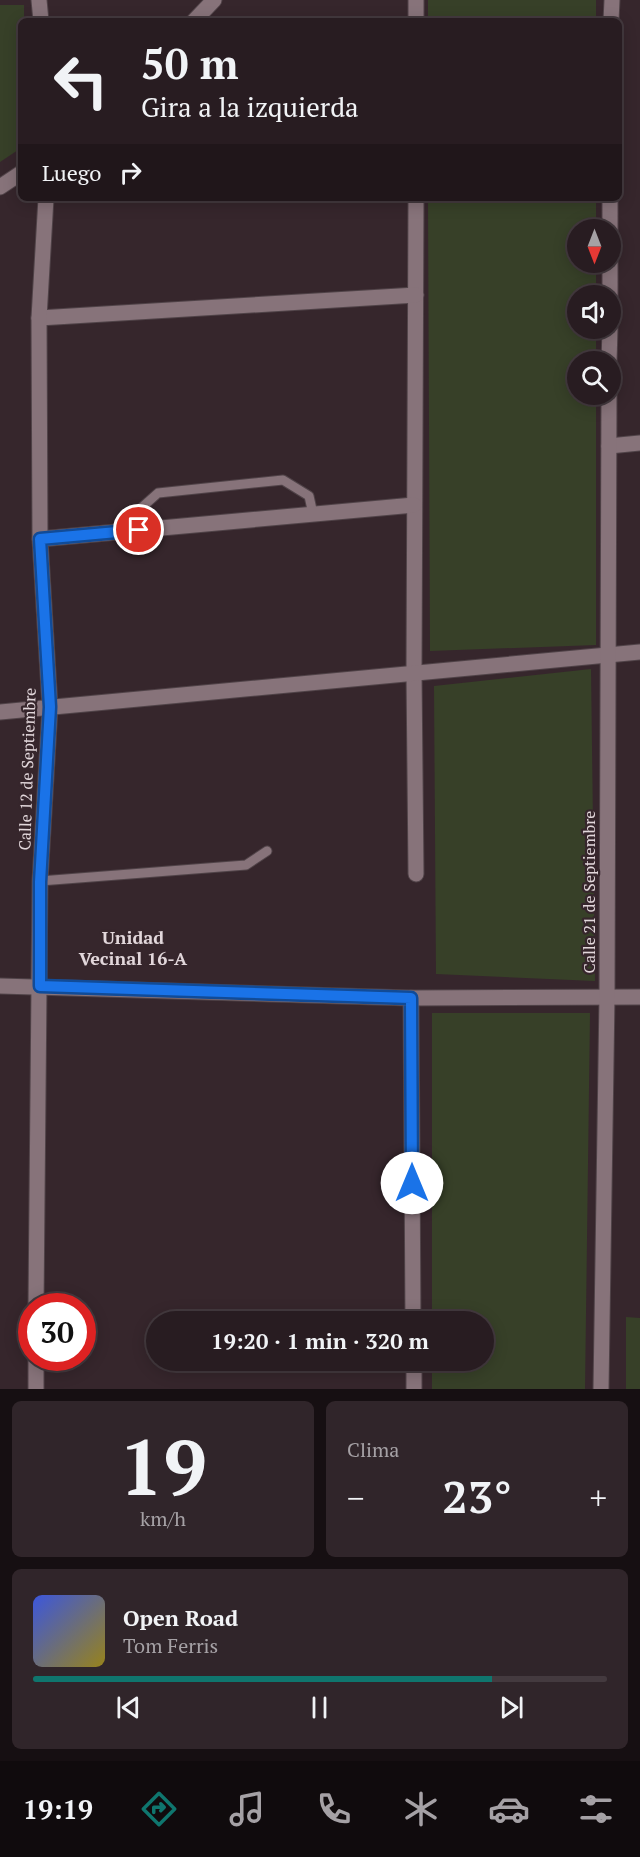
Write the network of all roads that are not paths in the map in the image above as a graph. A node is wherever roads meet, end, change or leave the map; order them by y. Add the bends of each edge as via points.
1 (39, 0) edge
2 (214, 0) edge
3 (416, 0) edge
4 (612, 0) edge
5 (41, 18) edge
6 (197, 18) edge
7 (416, 18) edge
8 (612, 18) edge
9 (18, 175) edge
10 (0, 187) edge
11 (46, 201) edge
12 (416, 201) edge
13 (610, 201) edge
14 (610, 219) edge
15 (416, 295) junction
16 (39, 318) junction
17 (609, 405) edge
18 (640, 442) edge
19 (609, 446) junction
20 (414, 504) junction
21 (313, 514) junction
22 (139, 530) junction
23 (40, 539) junction
24 (640, 652) edge
25 (608, 655) junction
26 (414, 673) junction
27 (50, 707) junction
28 (0, 712) edge
29 (267, 851) dead end
30 (416, 874) dead end
31 (40, 882) junction
32 (0, 986) edge
33 (40, 986) junction
34 (607, 996) junction
35 (640, 997) edge
36 (411, 998) junction
37 (36, 1293) edge
38 (413, 1311) edge
39 (36, 1371) edge
40 (414, 1371) edge
41 (36, 1389) edge
42 (414, 1389) edge
43 (601, 1389) edge

1 - 5 street
2 - 6 street
3 - 7 street
4 - 8 street
9 - 10 street
11 - 16 street, Calle 12 de Septiembre
12 - 15 street
13 - 14 street
15 - 16 street
15 - 20 street
16 - 23 street, Calle 12 de Septiembre
17 - 19 street, Calle 21 de Septiembre
18 - 19 street
19 - 25 street, Calle 21 de Septiembre
20 - 21 street
20 - 26 street
21 - 22 street
21 - 22 lane via 309,496 283,480 158,493 140,509
22 - 23 street
23 - 27 street, Calle 12 de Septiembre
24 - 25 street
25 - 26 street
25 - 34 street, Calle 21 de Septiembre
26 - 27 street
26 - 30 street
27 - 28 street
27 - 31 street, Calle 12 de Septiembre
29 - 31 lane via 246,865
31 - 33 street, Calle 12 de Septiembre
32 - 33 street
33 - 36 street
33 - 37 street, Calle 12 de Septiembre
34 - 35 street
34 - 36 street
34 - 43 street, Calle 21 de Septiembre
36 - 38 street
39 - 41 street
40 - 42 street

